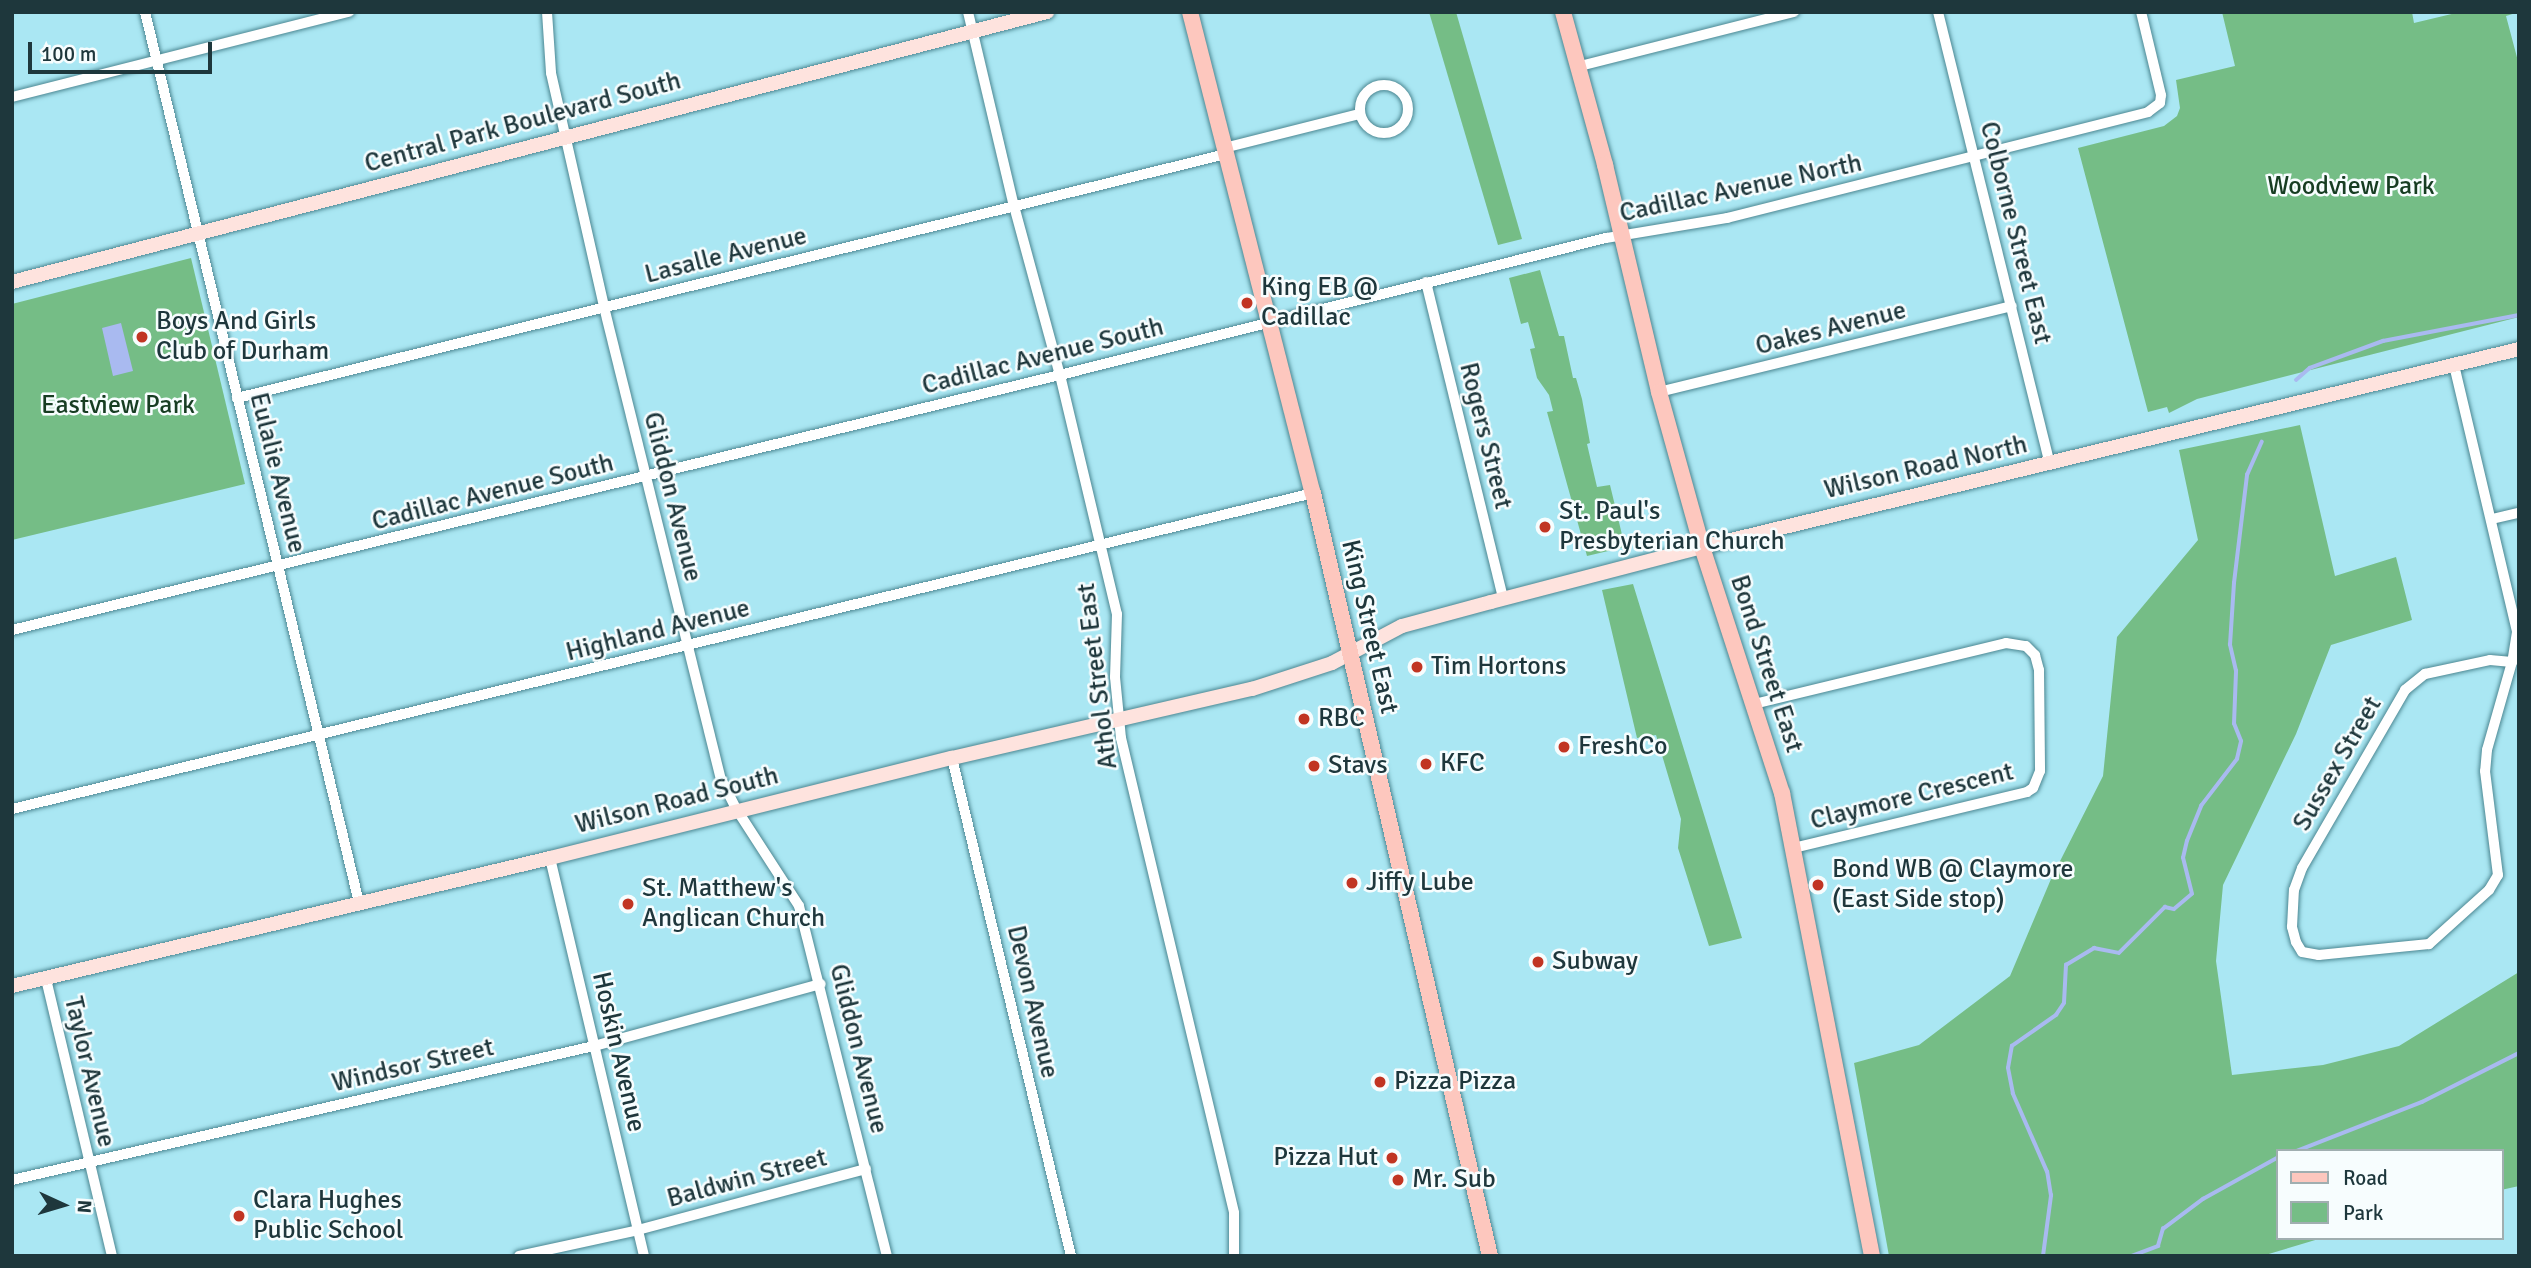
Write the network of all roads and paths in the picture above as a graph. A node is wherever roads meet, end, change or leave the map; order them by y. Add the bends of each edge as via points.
1 (145, 12) edge
2 (349, 12) edge
3 (547, 12) edge
4 (968, 12) edge
5 (1047, 12) edge
6 (1190, 12) edge
7 (1563, 12) edge
8 (1794, 12) edge
9 (1938, 12) edge
10 (2141, 12) edge
11 (973, 33) junction
12 (156, 59) junction
13 (1576, 66) junction
14 (12, 97) edge
15 (1359, 114) junction
16 (565, 135) junction
17 (1225, 151) junction
18 (1974, 157) junction
19 (1014, 206) junction
20 (200, 234) junction
21 (1622, 236) junction
22 (12, 282) edge
23 (1426, 282) junction
24 (2012, 306) junction
25 (604, 307) junction
26 (1268, 321) junction
27 (2519, 349) edge
28 (2454, 365) junction
29 (1060, 375) junction
30 (1659, 392) junction
31 (237, 398) junction
32 (2050, 464) junction
33 (645, 477) junction
34 (1313, 493) junction
35 (2519, 513) edge
36 (2492, 519) junction
37 (1101, 545) junction
38 (1702, 547) junction
39 (279, 567) junction
40 (1503, 599) junction
41 (12, 630) edge
42 (688, 645) junction
43 (1351, 654) junction
44 (2512, 662) junction
45 (1754, 704) junction
46 (1119, 719) junction
47 (318, 735) junction
48 (952, 758) junction
49 (12, 809) edge
50 (737, 810) junction
51 (1794, 848) junction
52 (550, 858) junction
53 (359, 903) junction
54 (46, 979) junction
55 (821, 984) junction
56 (12, 986) edge
57 (594, 1046) junction
58 (88, 1162) junction
59 (866, 1169) junction
60 (12, 1180) edge
61 (638, 1230) junction
62 (111, 1256) edge
63 (519, 1256) edge
64 (644, 1256) edge
65 (887, 1256) edge
66 (1071, 1256) edge
67 (1234, 1256) edge
68 (1490, 1256) edge
69 (1872, 1256) edge

1 - 12 street, Eulalie Avenue
2 - 12 street
3 - 16 street, Gliddon Avenue via 551,73
4 - 11 street, Athol Street East
5 - 11 main road, Central Park Boulevard South
6 - 17 main road, King Street East
7 - 13 main road, Bond Street East
8 - 13 street
9 - 18 street, Colborne Street East
10 - 18 street, Cadillac Avenue North via 2161,95 2154,109
11 - 16 main road, Central Park Boulevard South
11 - 19 street, Athol Street East
12 - 14 street
12 - 20 street, Eulalie Avenue
13 - 21 main road, Bond Street East
15 - 15 street via 1375,131 1392,131 1406,118 1407,104 1397,89 1376,86 1362,99
15 - 17 street, Lasalle Avenue
16 - 20 main road, Central Park Boulevard South
16 - 25 street, Gliddon Avenue
17 - 19 street, Lasalle Avenue
17 - 26 main road, King Street East
18 - 21 street, Cadillac Avenue North via 1727,218
18 - 24 street, Colborne Street East
19 - 25 street, Lasalle Avenue
19 - 29 street, Athol Street East
20 - 22 main road, Central Park Boulevard South
20 - 31 street, Eulalie Avenue
21 - 23 street, Cadillac Avenue North
21 - 30 main road, Bond Street East
23 - 26 street, Cadillac Avenue North
23 - 40 street, Rogers Street
24 - 30 street, Oakes Avenue
24 - 32 street, Colborne Street East
25 - 31 street, Lasalle Avenue
25 - 33 street, Gliddon Avenue
26 - 29 street, Cadillac Avenue South
26 - 34 main road, King Street East
27 - 28 main road, Wilson Road North
28 - 32 main road, Wilson Road North
28 - 36 street
29 - 33 street, Cadillac Avenue South
29 - 37 street, Athol Street East
30 - 38 main road, Bond Street East
31 - 39 street, Eulalie Avenue
32 - 38 main road, Wilson Road North
33 - 39 street, Cadillac Avenue South
33 - 42 street, Gliddon Avenue
34 - 37 street, Highland Avenue
34 - 43 main road, King Street East
35 - 36 street
36 - 44 street via 2517,632
37 - 42 street, Highland Avenue
37 - 46 street, Athol Street East via 1119,630 1115,677
38 - 40 main road, Wilson Road North
38 - 45 main road, Bond Street East
39 - 41 street, Cadillac Avenue South
39 - 47 street, Eulalie Avenue
40 - 43 main road, Wilson Road North via 1402,626
42 - 47 street, Highland Avenue
42 - 50 street, Gliddon Avenue via 721,779
43 - 46 main road, Wilson Road South via 1270,684
43 - 68 main road, King Street East
44 - 44 street, Sussex Street via 2490,660 2425,674 2405,690 2302,868 2294,890 2292,927 2302,952 2319,955 2429,944 2495,883 2498,875 2485,771
45 - 51 main road, Bond Street East
45 - 51 street, Claymore Crescent via 2006,643 2026,646 2035,655 2040,771 2033,788
46 - 48 main road, Wilson Road South
46 - 67 street, Athol Street East via 1234,1213
47 - 49 street, Highland Avenue
47 - 53 street, Eulalie Avenue
48 - 50 main road, Wilson Road South
48 - 66 street, Devon Avenue
50 - 52 main road, Wilson Road South
50 - 55 street, Gliddon Avenue via 799,906
51 - 69 main road, Bond Street East
52 - 53 main road, Wilson Road South
52 - 57 street, Hoskin Avenue
53 - 54 main road, Wilson Road South
54 - 56 main road, Wilson Road South
54 - 58 street, Taylor Avenue
55 - 57 street, Windsor Street
55 - 59 street, Gliddon Avenue
57 - 58 street, Windsor Street
57 - 61 street, Hoskin Avenue
58 - 60 street, Windsor Street
58 - 62 street, Taylor Avenue
59 - 61 street, Baldwin Street
59 - 65 street, Gliddon Avenue
61 - 63 street, Baldwin Street
61 - 64 street, Hoskin Avenue

